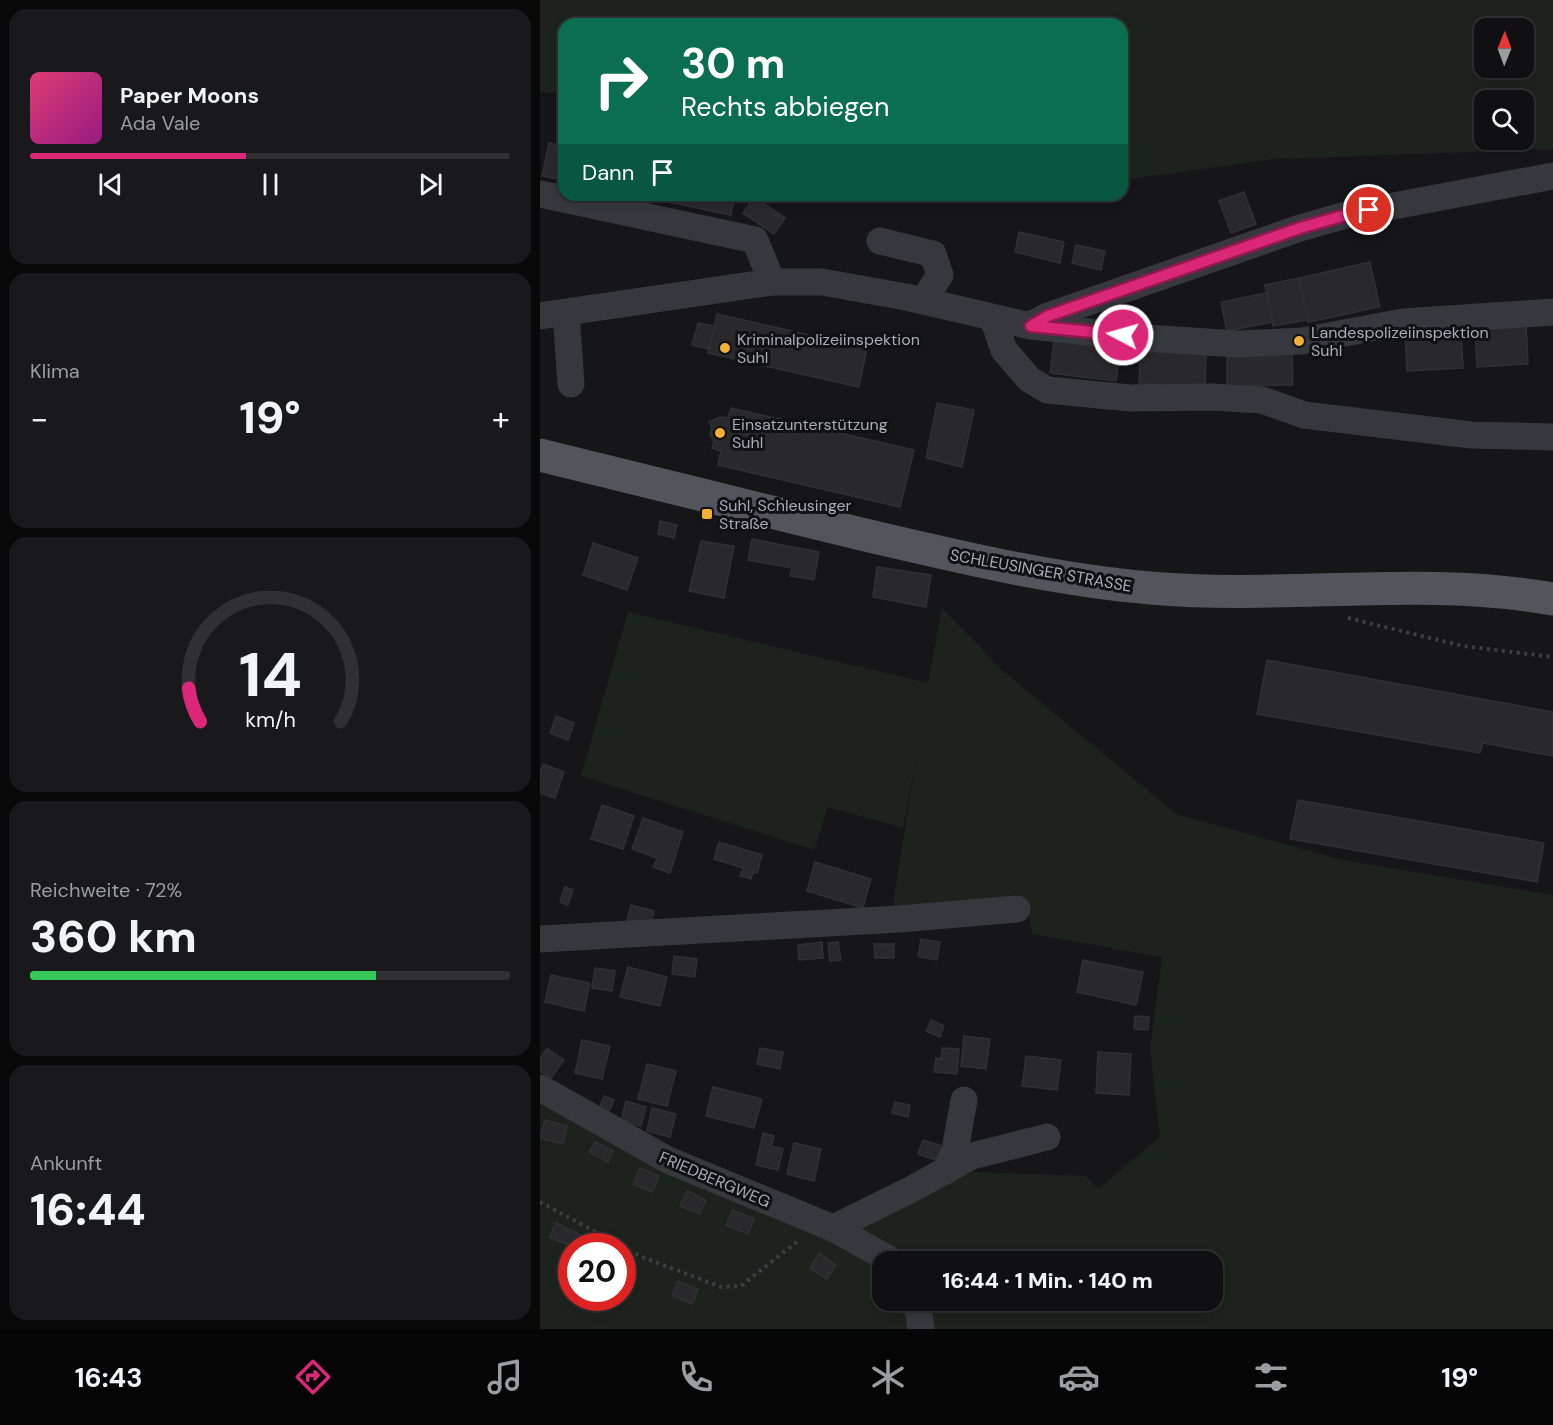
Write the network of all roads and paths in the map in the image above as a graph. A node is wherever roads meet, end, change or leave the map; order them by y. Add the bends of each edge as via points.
1 (1553, 176) edge
2 (540, 194) edge
3 (558, 198) edge
4 (573, 201) edge
5 (880, 241) dead end
6 (772, 282) junction
7 (923, 301) junction
8 (1553, 312) edge
9 (553, 315) edge
10 (993, 318) junction
11 (1031, 326) junction
12 (571, 384) dead end
13 (1553, 437) edge
14 (540, 455) edge
15 (1553, 599) edge
16 (1337, 615) dead end
17 (1553, 657) edge
18 (1017, 909) dead end
19 (540, 939) edge
20 (540, 1088) edge
21 (964, 1100) dead end
22 (1047, 1137) dead end
23 (946, 1171) junction
24 (540, 1202) edge
25 (826, 1226) junction
26 (596, 1233) edge
27 (873, 1251) edge
28 (636, 1254) edge
29 (919, 1311) edge
30 (921, 1329) edge

1 - 11 street via 1346,215 1300,228 1048,316
2 - 3 street
4 - 6 street via 755,240
5 - 7 street via 933,254 940,275
6 - 7 street via 822,282
6 - 9 street
7 - 10 street
8 - 11 street via 1403,322 1302,341 1238,344
9 - 12 street
10 - 11 street
10 - 13 street via 1004,350 1029,379 1047,390 1130,398 1262,400 1304,415 1471,435
14 - 15 main road, SCHLEUSINGER STRASSE via 925,549 1058,576 1150,588 1236,592 1459,588
16 - 17 path via 1463,646
18 - 19 street
20 - 25 street, FRIEDBERGWEG via 668,1160
21 - 23 street via 955,1150
22 - 23 street via 972,1156
23 - 25 street
24 - 26 path
25 - 27 street, FRIEDBERGWEG
25 - 28 path via 741,1286 721,1287
29 - 30 street

